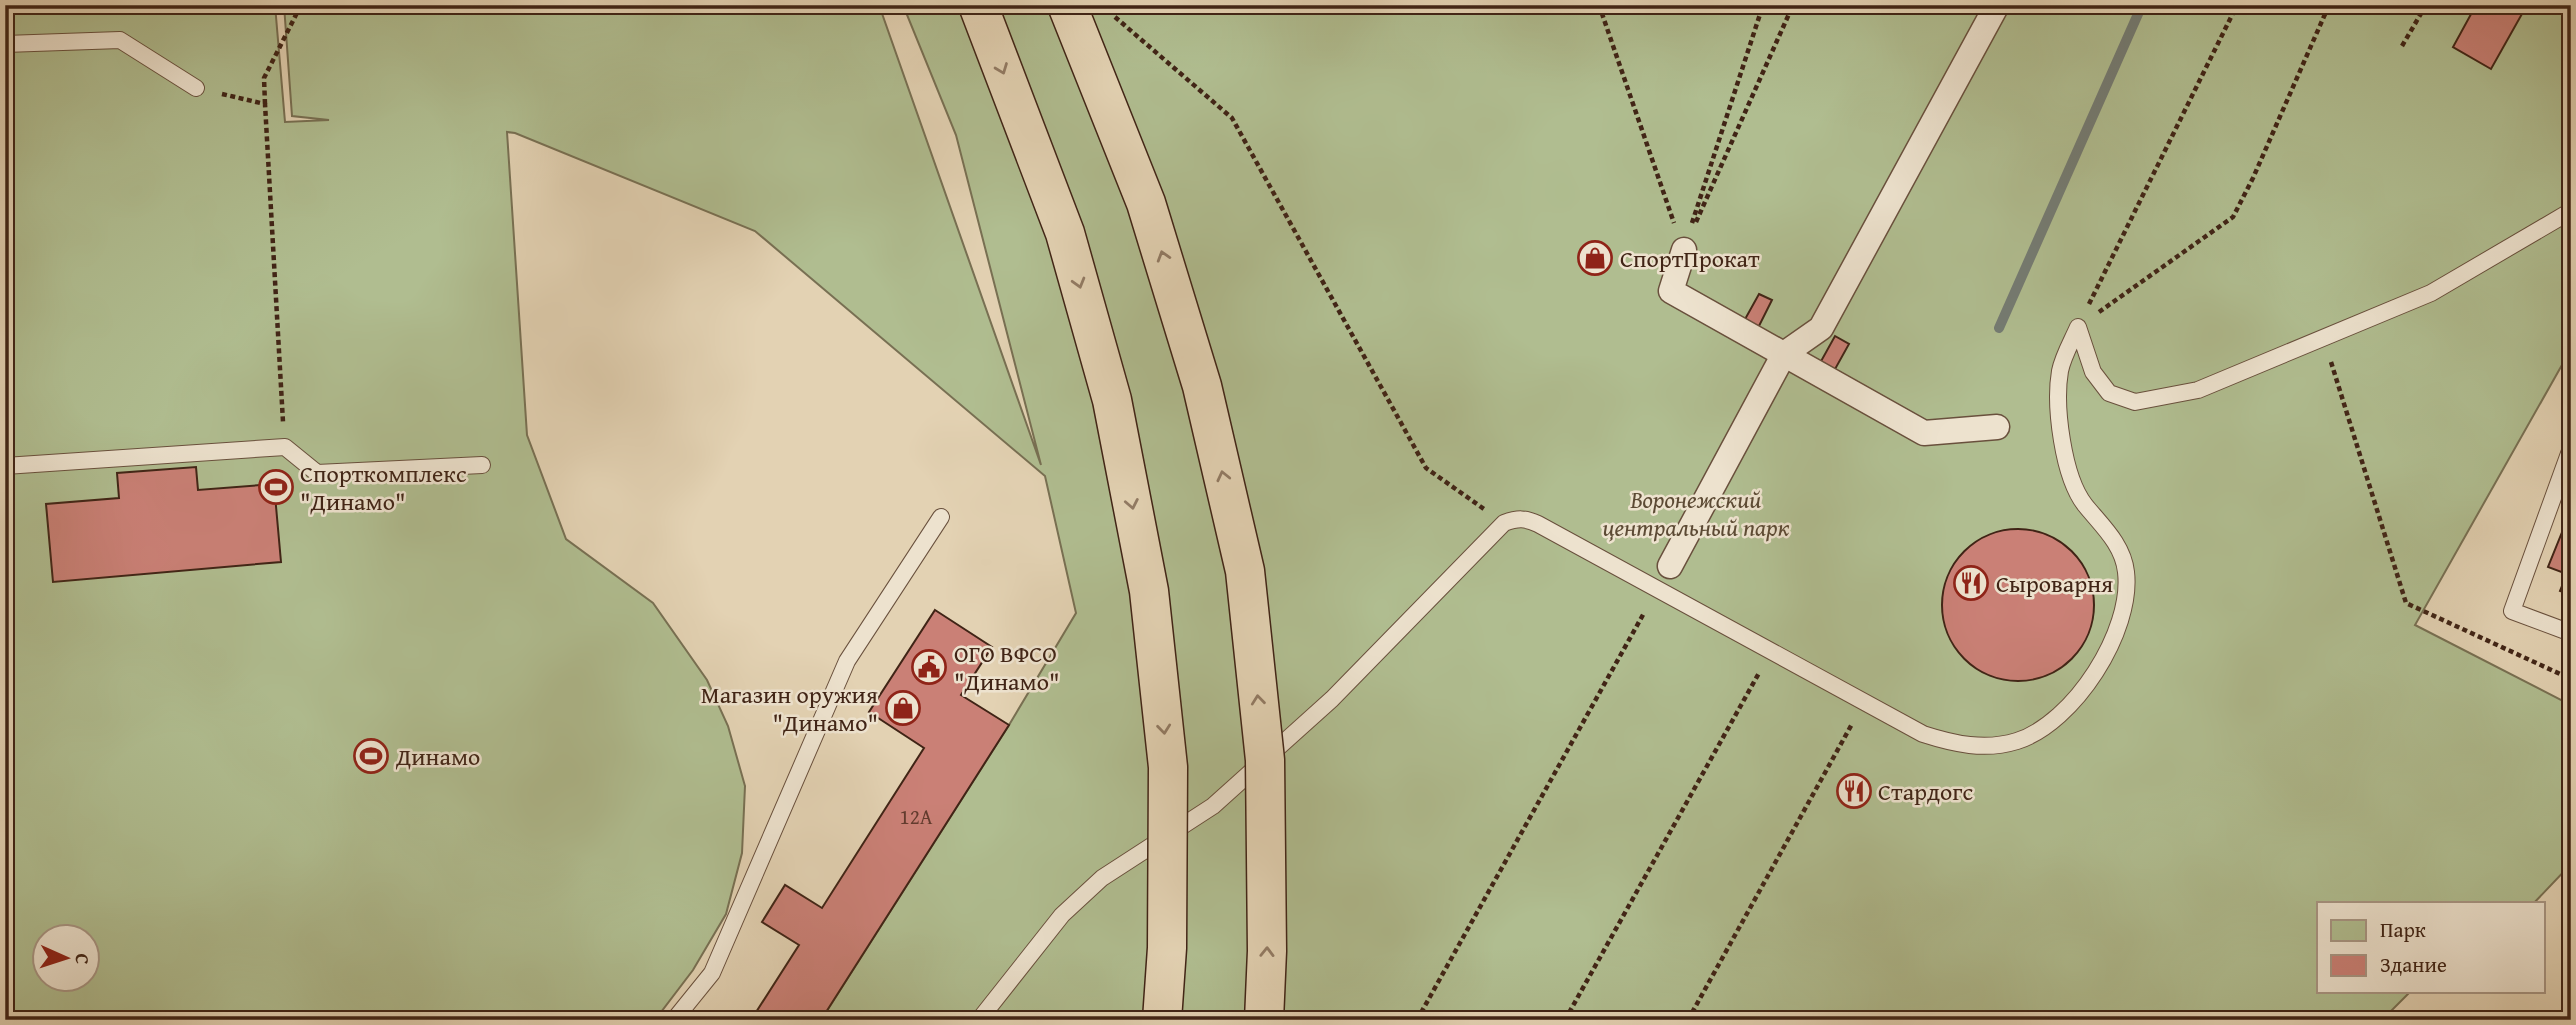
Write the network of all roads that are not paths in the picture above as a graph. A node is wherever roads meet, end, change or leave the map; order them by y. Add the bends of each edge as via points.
1 (978, 5) edge
2 (1067, 5) edge
3 (1997, 5) edge
4 (5, 44) edge
5 (195, 88) road end
6 (2571, 211) edge
7 (1684, 250) road end
8 (1784, 354) junction
9 (1997, 427) dead end
10 (2571, 448) edge
11 (482, 465) dead end
12 (5, 466) edge
13 (942, 517) dead end
14 (1670, 566) dead end
15 (2571, 633) edge
16 (674, 1020) edge
17 (979, 1020) edge
18 (1162, 1020) edge
19 (1265, 1020) edge

1 -> 18 main road, bridge via 1065,233 1112,400 1149,591 1168,767
19 -> 2 main road, bridge via 1265,760 1245,571 1202,386 1146,203
3 - 8 street via 1821,328
4 - 5 lane via 120,40
6 - 17 lane via 2431,293 2197,390 2134,402 2109,393 2093,372 2078,327 2060,370 2058,424 2075,487 2118,547 2128,593 2109,648 2079,695 2046,727 2017,741 1983,746 1954,744 1923,734 1538,524 1524,518 1504,523 1332,699 1213,806 1102,878 1062,915
7 - 8 street via 1671,291
8 - 9 street via 1924,433
8 - 14 street
10 - 15 lane via 2512,611
11 - 12 lane via 317,473 285,447
13 - 16 lane via 847,661 712,973

